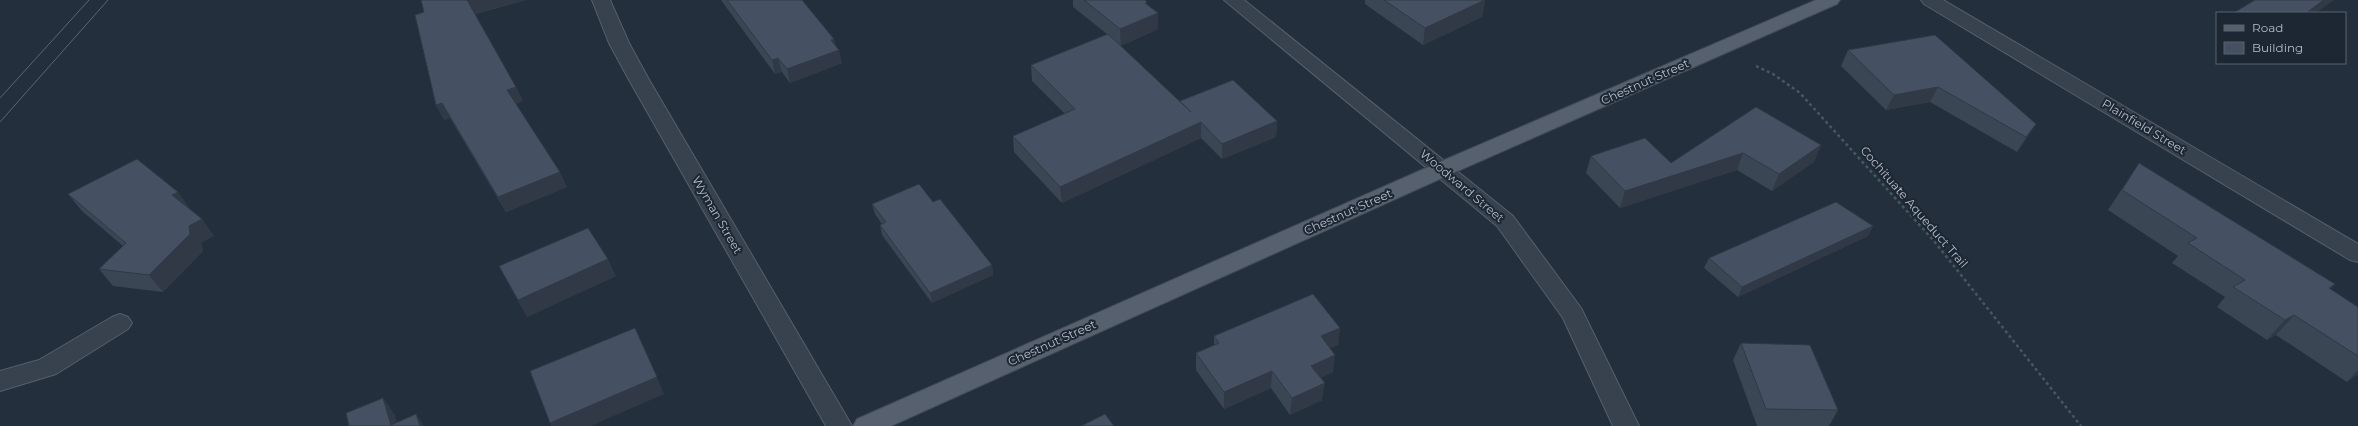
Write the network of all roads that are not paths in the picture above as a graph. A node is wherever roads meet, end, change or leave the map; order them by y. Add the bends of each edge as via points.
1 (601, 0) edge
2 (1233, 0) edge
3 (1831, 0) edge
4 (1930, 0) edge
5 (1443, 169) junction
6 (2358, 254) edge
7 (120, 323) dead end
8 (0, 381) edge
9 (839, 426) edge
10 (866, 426) edge
11 (1626, 426) edge

1 - 9 street, Wyman Street via 638,78
2 - 5 street, Woodward Street
3 - 5 main road, Chestnut Street
4 - 6 street, Plainfield Street
5 - 10 main road, Chestnut Street
5 - 11 street, Woodward Street via 1505,221 1573,314
7 - 8 street via 47,367

